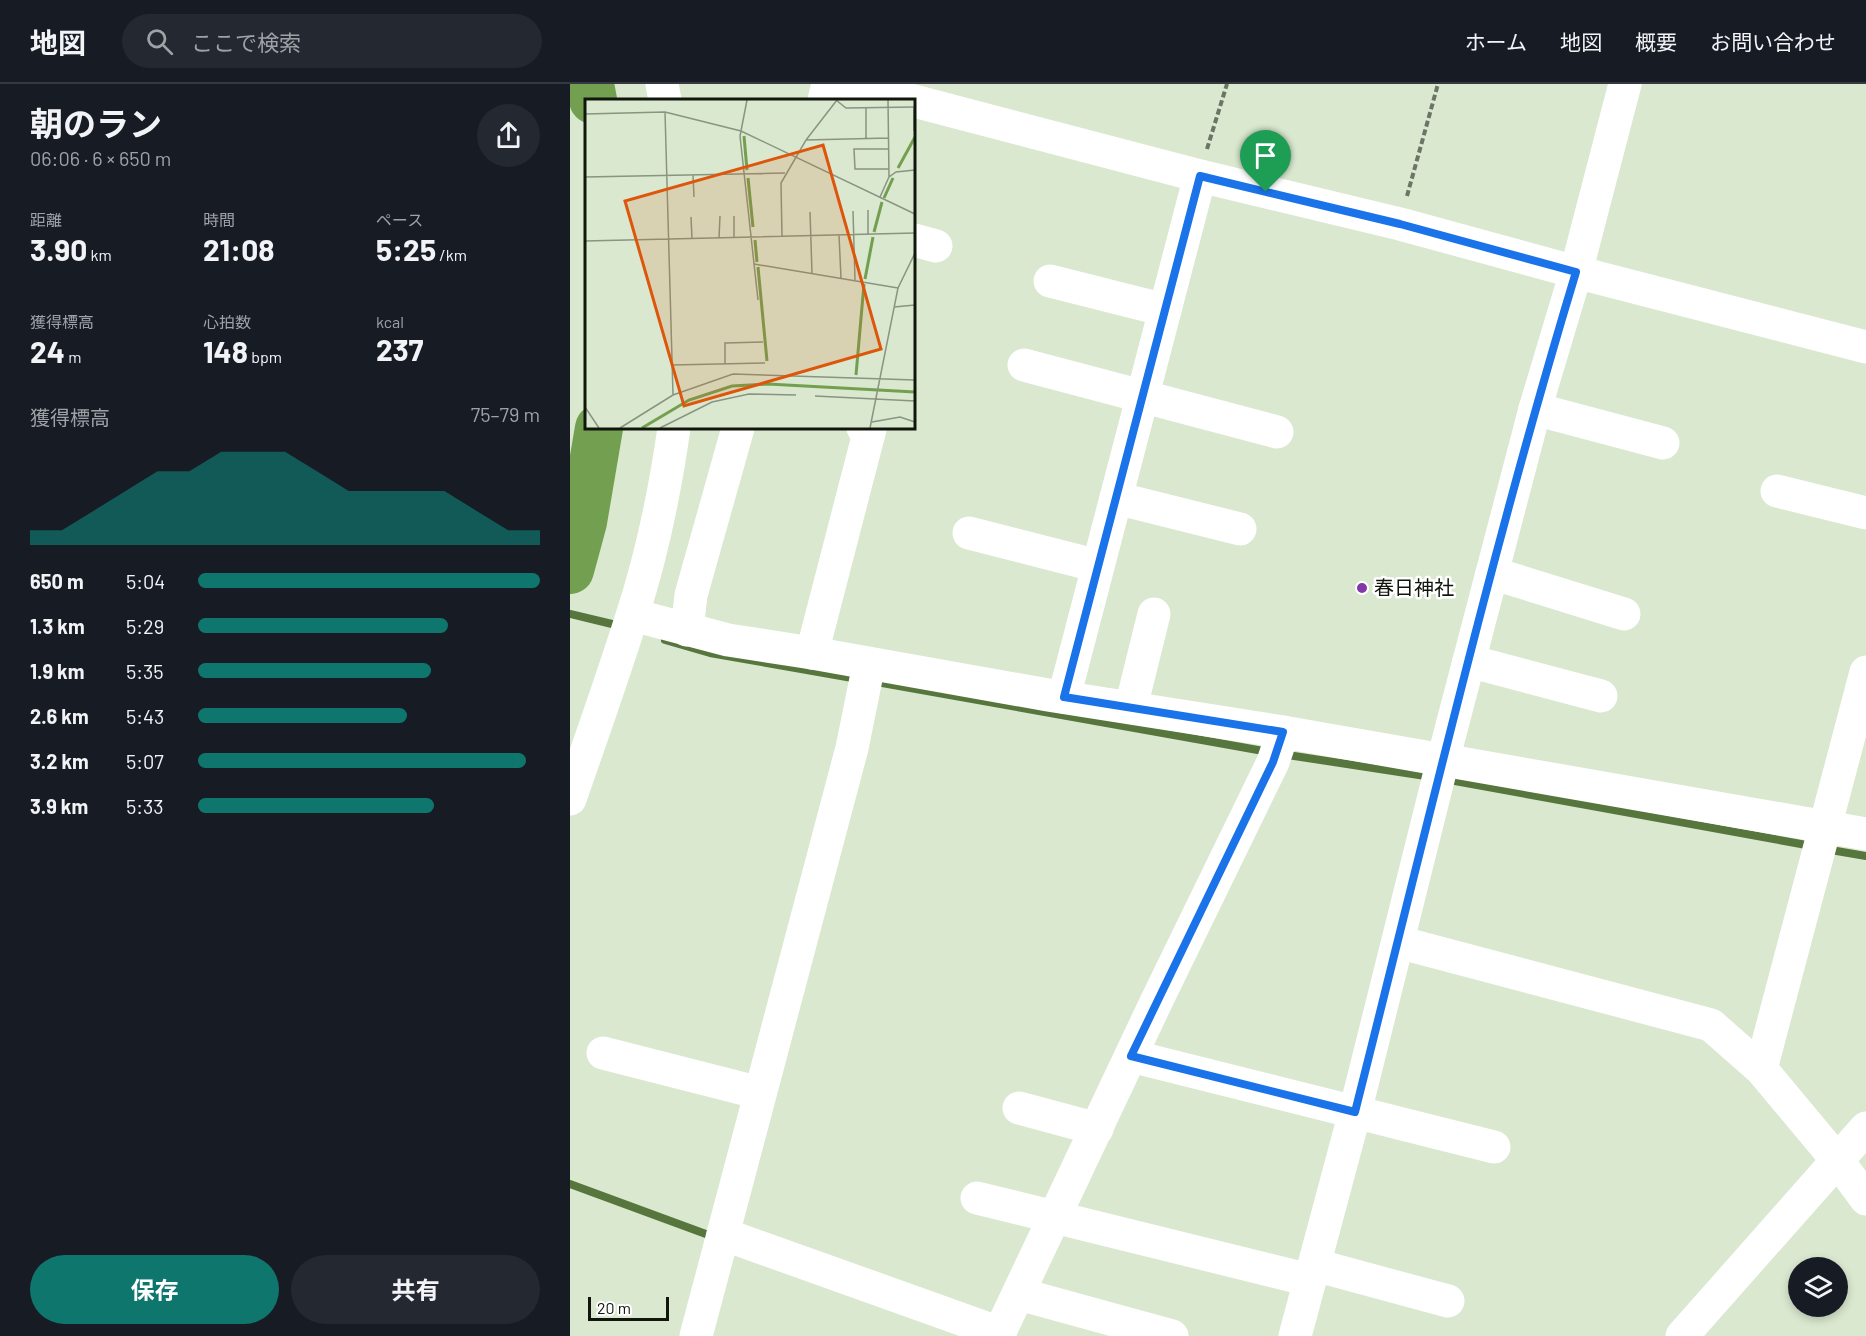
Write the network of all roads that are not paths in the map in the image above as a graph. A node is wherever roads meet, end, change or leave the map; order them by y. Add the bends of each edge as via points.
1 (662, 84) edge
2 (828, 84) edge
3 (847, 84) edge
4 (1625, 84) edge
5 (665, 99) edge
6 (824, 99) edge
7 (904, 99) edge
8 (915, 102) edge
9 (1200, 176) junction
10 (1576, 272) junction
11 (1050, 281) dead end
12 (1165, 310) junction
13 (1866, 347) edge
14 (1024, 365) dead end
15 (1143, 397) junction
16 (1535, 409) junction
17 (674, 429) edge
18 (738, 429) edge
19 (870, 429) edge
20 (1277, 432) dead end
21 (1663, 443) dead end
22 (1777, 491) dead end
23 (1116, 498) junction
24 (1866, 513) edge
25 (1240, 529) dead end
26 (969, 533) dead end
27 (1098, 566) junction
28 (1492, 573) junction
29 (1154, 614) dead end
30 (1624, 614) dead end
31 (633, 615) junction
32 (687, 630) junction
33 (812, 653) junction
34 (1469, 661) junction
35 (869, 664) junction
36 (1866, 672) edge
37 (1601, 696) dead end
38 (1064, 697) junction
39 (1131, 707) junction
40 (1283, 732) junction
41 (1443, 760) junction
42 (570, 799) edge
43 (1824, 827) junction
44 (1866, 834) edge
45 (1398, 942) junction
46 (603, 1053) dead end
47 (1131, 1056) junction
48 (1761, 1069) junction
49 (760, 1093) junction
50 (1019, 1108) dead end
51 (1355, 1112) junction
52 (1866, 1128) edge
53 (1096, 1130) junction
54 (1494, 1147) dead end
55 (1837, 1160) junction
56 (977, 1198) dead end
57 (1866, 1199) edge
58 (1055, 1218) junction
59 (723, 1234) junction
60 (1312, 1273) junction
61 (1019, 1294) junction
62 (1448, 1301) dead end
63 (999, 1334) edge
64 (696, 1336) edge
65 (1172, 1336) edge
66 (1295, 1336) edge
67 (1682, 1336) edge

1 - 5 street
2 - 6 street
3 - 7 street
4 - 10 street
8 - 9 street
9 - 10 street
9 - 12 street
10 - 13 street
10 - 16 street
11 - 12 street
12 - 15 street
14 - 15 street
15 - 20 street
15 - 23 street
16 - 21 street
16 - 28 street
17 - 31 street via 662,497
18 - 32 street via 691,595
19 - 33 street
22 - 24 street
23 - 25 street
23 - 27 street
26 - 27 street
27 - 38 street
28 - 30 street
28 - 34 street
29 - 39 street
31 - 32 street
31 - 42 street
32 - 33 street
33 - 35 street
34 - 37 street
34 - 41 street
35 - 38 street
35 - 49 street via 852,748
36 - 43 street
38 - 39 street
39 - 40 street
40 - 41 street
40 - 47 street via 1273,762
41 - 43 street
41 - 45 street
43 - 44 street
43 - 48 street
45 - 48 street via 1711,1025
45 - 51 street
46 - 49 street
47 - 51 street
47 - 53 street
48 - 55 street
49 - 59 street
50 - 53 street
51 - 54 street
51 - 60 street
52 - 55 street
53 - 58 street
55 - 57 street
55 - 67 street
56 - 58 street
58 - 60 street
58 - 61 street
59 - 63 street
59 - 64 street
60 - 62 street
60 - 66 street
61 - 63 street
61 - 65 street

